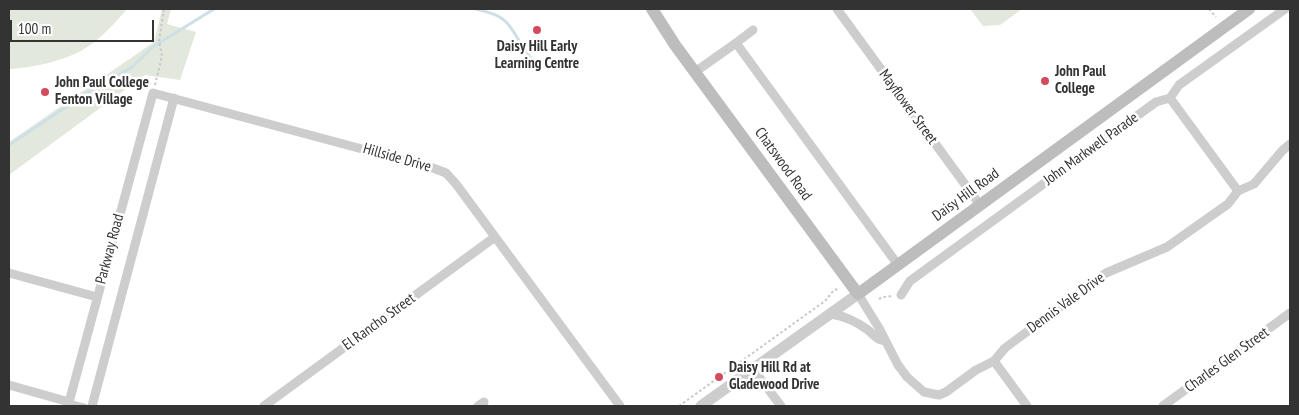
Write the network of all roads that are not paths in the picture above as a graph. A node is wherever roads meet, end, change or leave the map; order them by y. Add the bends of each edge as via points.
1 (652, 9) edge
2 (837, 9) edge
3 (1249, 9) edge
4 (1286, 9) edge
5 (754, 30) dead end
6 (736, 43) junction
7 (695, 72) junction
8 (153, 93) joint
9 (174, 98) junction
10 (1170, 98) junction
11 (1290, 144) edge
12 (1238, 191) junction
13 (980, 205) junction
14 (495, 237) junction
15 (898, 265) junction
16 (9, 273) edge
17 (858, 294) junction
18 (901, 295) road end
19 (97, 297) junction
20 (1290, 313) edge
21 (831, 314) junction
22 (885, 341) junction
23 (994, 361) junction
24 (753, 369) junction
25 (9, 385) edge
26 (939, 395) joint
27 (68, 404) edge
28 (85, 406) edge
29 (92, 406) edge
30 (264, 406) edge
31 (620, 406) edge
32 (701, 406) edge
33 (781, 406) edge
34 (1027, 406) edge
35 (1163, 406) edge

1 - 7 main road, Chatswood Road
2 - 13 street, Mayflower Street
3 - 13 main road, Daisy Hill Road
4 - 10 street, John Markwell Parade via 1179,85
5 - 6 street
6 - 7 street
6 - 15 street
7 - 17 main road, Chatswood Road
8 - 9 street, Hillside Drive
8 - 19 street, Parkway Road
9 - 14 street, Hillside Drive via 446,173
9 - 29 street, Parkway Road
10 - 12 street
10 - 18 street, John Markwell Parade via 1156,102 910,281
11 - 12 street, Dennis Vale Drive via 1254,184
12 - 23 street, Dennis Vale Drive via 1228,204 1167,247 1106,273 1005,348
13 - 15 main road, Daisy Hill Road
14 - 30 street, El Rancho Street
14 - 31 street, Hillside Drive
15 - 17 main road, Daisy Hill Road
16 - 19 street
17 - 21 street, Daisy Hill Road
17 - 22 street, Chatswood Road
19 - 27 street, Parkway Road
20 - 35 street, Charles Glen Street
21 - 22 street, Chatswood Road via 845,316
21 - 24 street, Daisy Hill Road
22 - 26 street, Chatswood Road via 907,377 924,392
23 - 26 street, Dennis Vale Drive
23 - 34 street
24 - 32 street, Daisy Hill Road
24 - 33 street
25 - 27 street
27 - 28 lane

